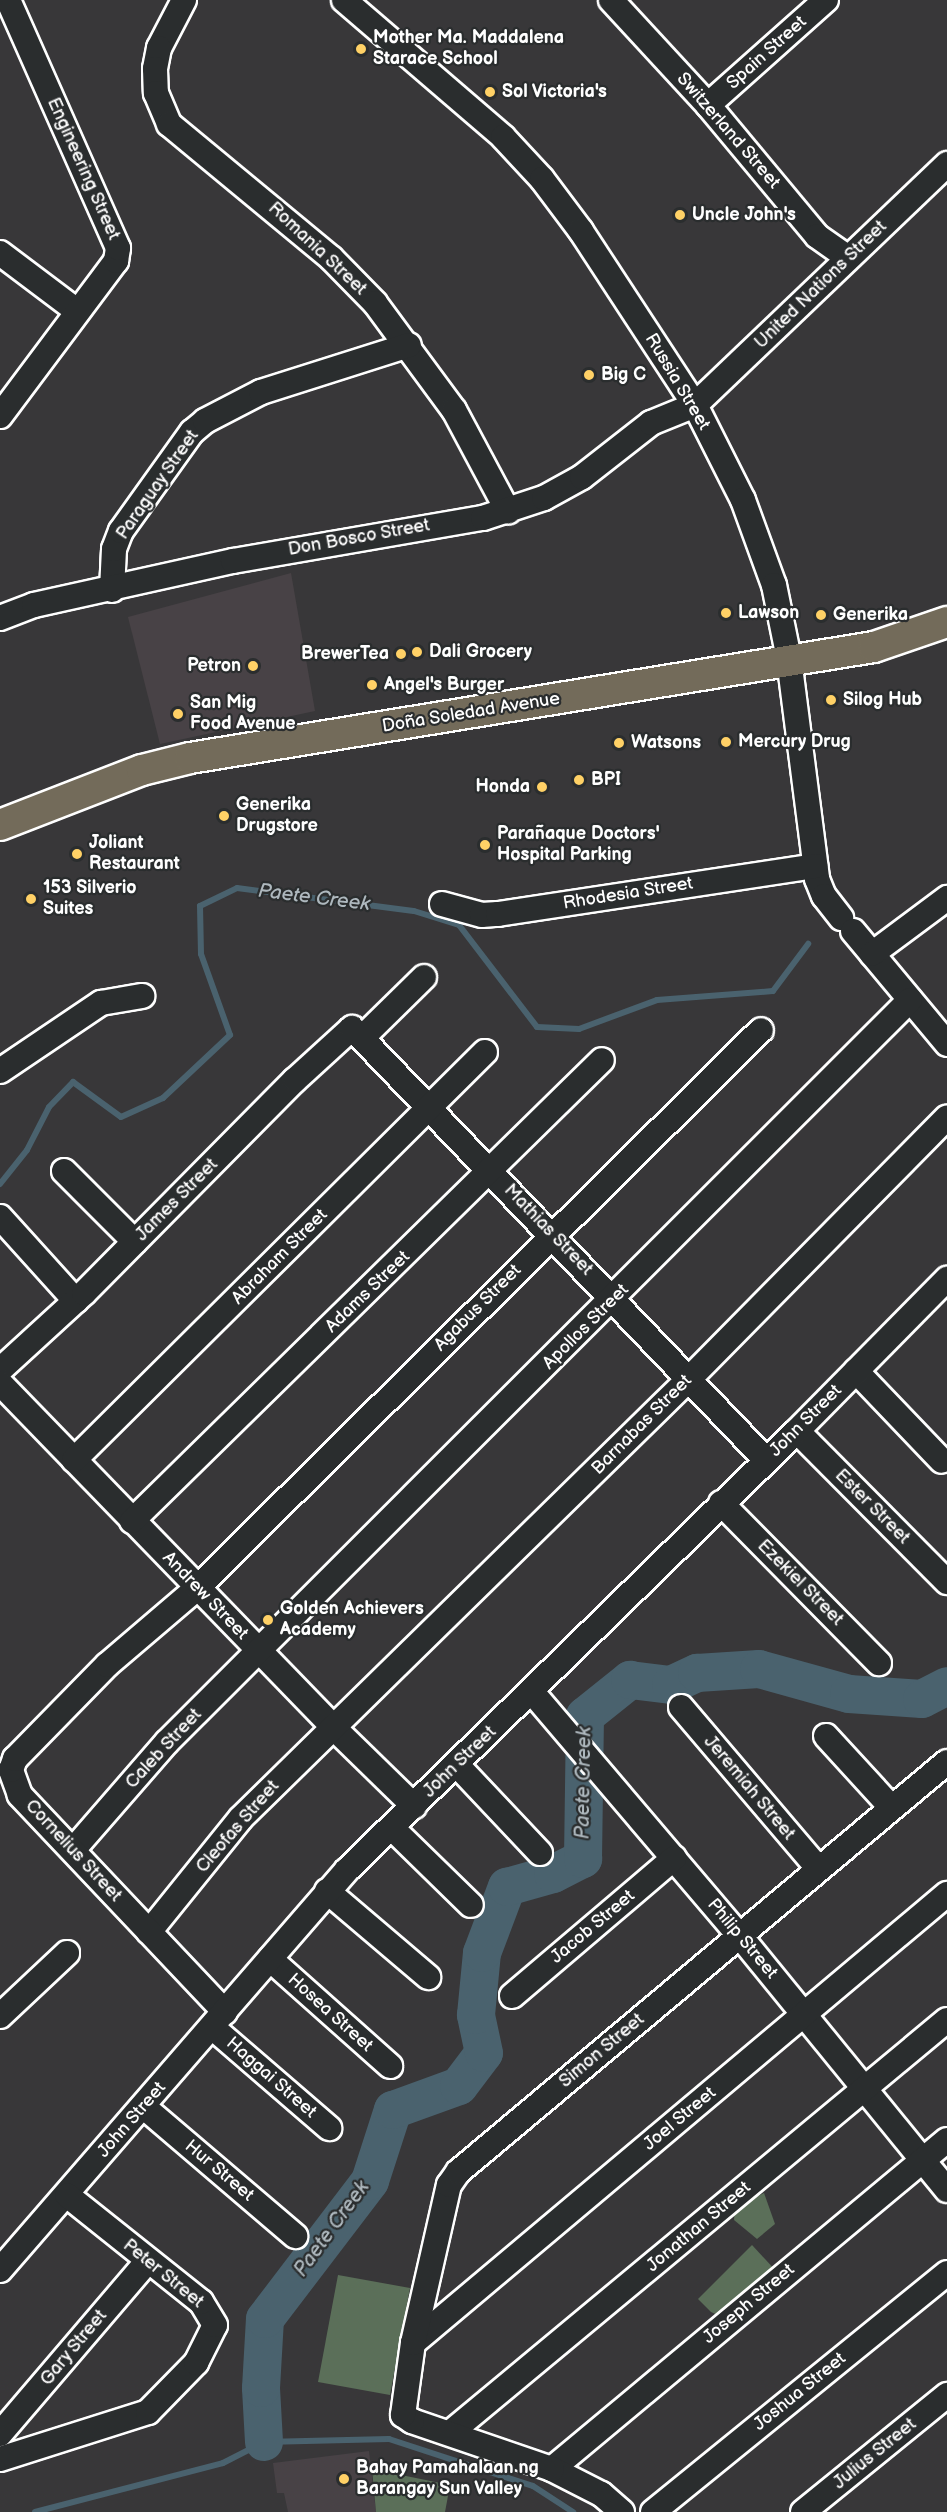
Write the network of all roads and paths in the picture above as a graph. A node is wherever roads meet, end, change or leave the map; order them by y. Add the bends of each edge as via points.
1 (8, 0) edge
2 (184, 0) edge
3 (344, 0) edge
4 (611, 0) edge
5 (826, 0) edge
6 (708, 105) junction
7 (947, 164) edge
8 (0, 253) edge
9 (848, 258) junction
10 (77, 311) junction
11 (409, 345) junction
12 (694, 405) junction
13 (0, 416) edge
14 (508, 511) junction
15 (112, 590) junction
16 (0, 618) edge
17 (947, 622) edge
18 (789, 659) junction
19 (0, 825) edge
20 (814, 866) junction
21 (947, 898) edge
22 (442, 904) dead end
23 (872, 954) junction
24 (424, 977) dead end
25 (142, 996) dead end
26 (910, 1000) junction
27 (761, 1030) dead end
28 (943, 1030) edge
29 (358, 1032) junction
30 (485, 1052) dead end
31 (602, 1060) dead end
32 (0, 1071) edge
33 (426, 1109) junction
34 (947, 1117) edge
35 (64, 1171) dead end
36 (492, 1171) junction
37 (0, 1217) edge
38 (553, 1234) junction
39 (135, 1242) junction
40 (947, 1280) edge
41 (614, 1299) junction
42 (76, 1301) junction
43 (0, 1371) edge
44 (856, 1371) junction
45 (690, 1378) junction
46 (0, 1383) edge
47 (797, 1431) junction
48 (74, 1460) junction
49 (766, 1460) junction
50 (942, 1461) dead end
51 (721, 1503) junction
52 (132, 1521) junction
53 (947, 1582) edge
54 (197, 1588) junction
55 (260, 1653) junction
56 (879, 1663) dead end
57 (532, 1692) junction
58 (681, 1707) dead end
59 (334, 1728) junction
60 (826, 1736) dead end
61 (947, 1762) edge
62 (457, 1765) junction
63 (414, 1806) junction
64 (891, 1807) junction
65 (392, 1828) junction
66 (73, 1850) junction
67 (540, 1853) dead end
68 (674, 1858) junction
69 (818, 1868) junction
70 (327, 1891) junction
71 (947, 1894) edge
72 (471, 1905) dead end
73 (149, 1932) junction
74 (739, 1935) junction
75 (67, 1953) dead end
76 (270, 1959) junction
77 (428, 1977) dead end
78 (512, 1996) dead end
79 (1, 2013) edge
80 (804, 2015) junction
81 (219, 2020) junction
82 (947, 2020) edge
83 (390, 2066) dead end
84 (865, 2089) junction
85 (144, 2107) junction
86 (329, 2128) dead end
87 (947, 2140) edge
88 (922, 2159) junction
89 (947, 2190) edge
90 (67, 2195) junction
91 (295, 2236) dead end
92 (148, 2261) junction
93 (0, 2270) edge
94 (947, 2273) edge
95 (413, 2343) junction
96 (947, 2396) edge
97 (450, 2433) junction
98 (0, 2434) edge
99 (0, 2459) edge
100 (552, 2469) junction
101 (622, 2512) edge
102 (653, 2512) edge
103 (803, 2512) edge

1 - 10 street, Engineering Street via 118,248 116,261
2 - 11 street, Romania Street via 159,48 155,69 156,93 169,124 331,258
3 - 12 street, Russia Street via 495,130 542,179 581,231
4 - 6 street, Switzerland Street
5 - 6 street, Spain Street
6 - 9 street, Switzerland Street via 817,236
7 - 9 street, United Nations Street
8 - 10 street
9 - 12 street, United Nations Street
10 - 13 street, Engineering Street
11 - 14 street, Romania Street via 454,410
11 - 15 street, Paraguay Street via 261,392 205,421 192,432 121,531 114,549
12 - 14 street, Don Bosco Street via 651,423 582,477 544,498
12 - 18 street, Russia Street via 761,542
14 - 15 street, Don Bosco Street via 233,561
15 - 16 street, Don Bosco Street via 34,605
17 - 18 main road, Doña Soledad Avenue via 874,647
18 - 19 main road, Doña Soledad Avenue via 190,758 142,770
18 - 20 street, Russia Street
20 - 22 street, Rhodesia Street via 498,914 482,915
20 - 23 street, Russia Street via 824,896
21 - 23 street
23 - 26 street, Russia Street
24 - 29 street, James Street
25 - 32 street via 102,1003
26 - 28 street, Russia Street
26 - 41 street, Apollos Street
27 - 38 street, Agabus Street
29 - 33 street, Mathias Street
29 - 39 street, James Street via 295,1080
30 - 33 street, Abraham Street
31 - 36 street, Adams Street
33 - 36 street, Mathias Street
33 - 48 street, Abraham Street
34 - 45 street, Barnabas Street
35 - 39 street
36 - 38 street, Mathias Street
36 - 52 street, Adams Street
37 - 42 street
38 - 41 street, Mathias Street
38 - 54 street, Agabus Street
39 - 42 street, James Street
40 - 44 street, John Street
41 - 45 street, Mathias Street
41 - 55 street, Apollos Street
42 - 43 street, James Street
44 - 47 street, John Street
44 - 50 street
45 - 49 street, Mathias Street
45 - 59 street, Barnabas Street
46 - 48 street, Andrew Street
47 - 49 street, John Street
47 - 53 street, Ester Street
48 - 52 street, Andrew Street
49 - 51 street, John Street
51 - 56 street, Ezekiel Street
51 - 57 street, John Street
52 - 54 street, Andrew Street
54 - 55 street, Andrew Street
54 - 66 street, Cornelius Street via 107,1665 15,1759 11,1770 20,1795
55 - 59 street, Andrew Street
55 - 66 street, Caleb Street via 167,1742
57 - 62 street, John Street
57 - 68 street, Philip Street
58 - 69 street, Jeremiah Street
59 - 63 street, Andrew Street
59 - 73 street, Cleofas Street via 241,1818
60 - 64 street
61 - 64 street, Simon Street
62 - 63 street, John Street
62 - 67 street
63 - 65 street, John Street
64 - 69 street, Simon Street
65 - 70 street, John Street
65 - 72 street
66 - 73 street, Cornelius Street
68 - 74 street, Philip Street
68 - 78 street, Jacob Street
69 - 74 street, Simon Street
70 - 76 street, John Street
70 - 77 street
71 - 80 street, Joel Street
73 - 81 street, Cornelius Street
74 - 80 street, Philip Street
74 - 95 street, Simon Street via 458,2172 444,2200
75 - 79 street
76 - 81 street, John Street
76 - 83 street, Hosea Street
80 - 84 street, Philip Street
80 - 95 street, Joel Street
81 - 85 street, John Street
81 - 86 street, Haggai Street
82 - 84 street, Jonathan Street
84 - 88 street, Philip Street
84 - 97 street, Jonathan Street
85 - 90 street, John Street
85 - 91 street, Hur Street
87 - 88 street, Joseph Street
88 - 89 street, Philip Street
88 - 100 street, Joseph Street
90 - 92 street, Peter Street
90 - 93 street, John Street
92 - 98 street, Gary Street
92 - 99 street, Peter Street via 201,2302 210,2314 215,2325 196,2363 162,2402 135,2419
94 - 102 street, Joshua Street
95 - 97 street, Simon Street via 402,2409 411,2421
96 - 103 street, Julius Street
97 - 100 street
100 - 101 street via 601,2494

